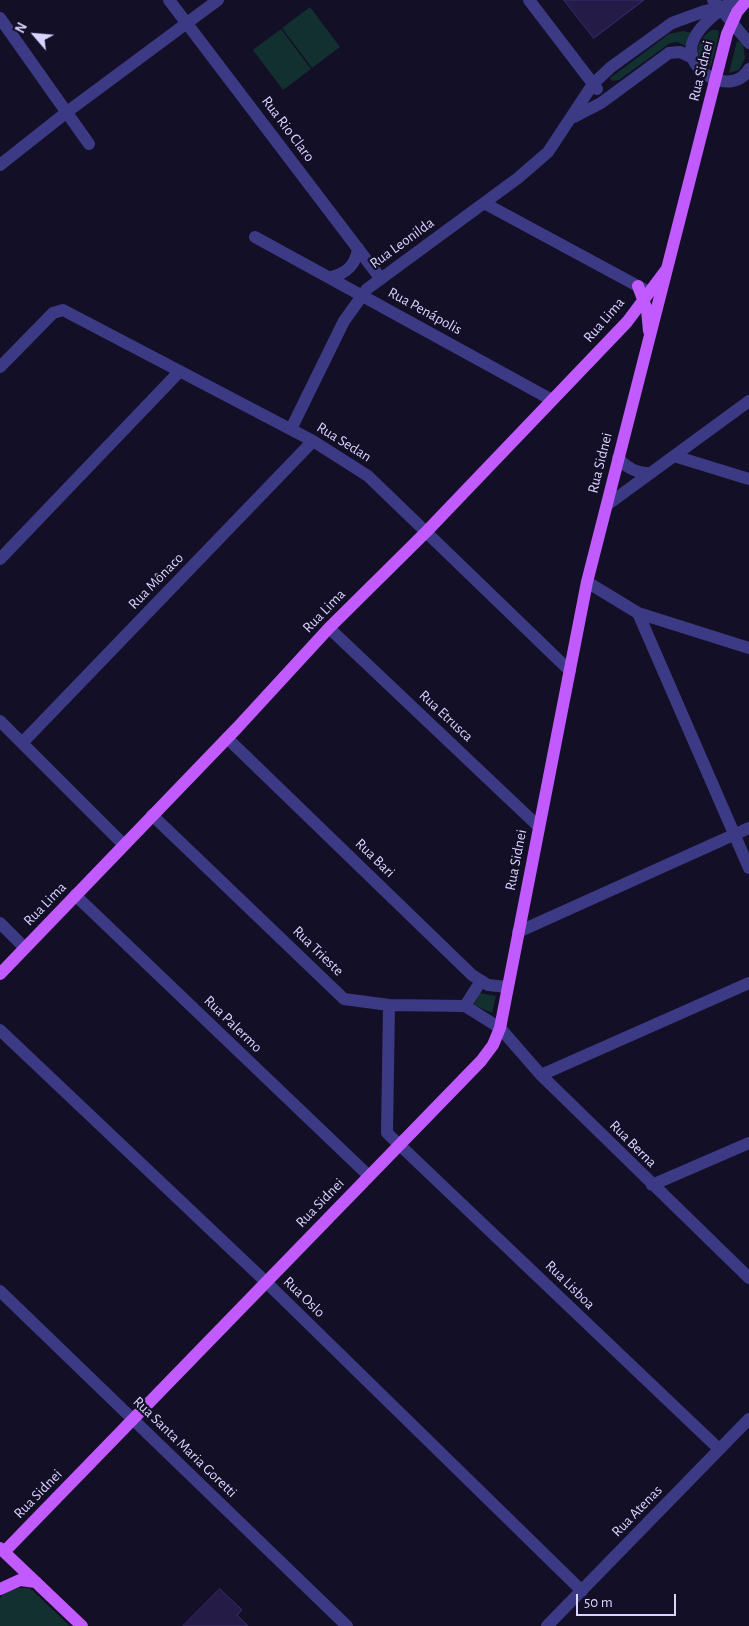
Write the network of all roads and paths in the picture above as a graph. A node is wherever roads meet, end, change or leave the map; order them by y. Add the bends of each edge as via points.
1 (169, 0) edge
2 (218, 0) edge
3 (529, 0) edge
4 (746, 1) edge
5 (717, 4) edge
6 (0, 18) edge
7 (732, 22) junction
8 (187, 24) junction
9 (749, 43) edge
10 (692, 58) junction
11 (749, 71) edge
12 (716, 79) junction
13 (593, 84) junction
14 (611, 96) junction
15 (67, 112) junction
16 (574, 117) junction
17 (89, 144) dead end
18 (0, 165) edge
19 (484, 203) junction
20 (256, 237) dead end
21 (358, 248) junction
22 (667, 267) junction
23 (331, 278) junction
24 (381, 279) junction
25 (644, 292) junction
26 (362, 294) junction
27 (626, 322) junction
28 (650, 333) junction
29 (0, 367) edge
30 (180, 371) junction
31 (552, 400) junction
32 (749, 401) edge
33 (291, 429) junction
34 (314, 441) junction
35 (674, 456) junction
36 (618, 458) junction
37 (651, 473) junction
38 (749, 479) edge
39 (607, 505) junction
40 (427, 531) junction
41 (0, 560) edge
42 (587, 582) junction
43 (638, 613) junction
44 (329, 628) junction
45 (749, 648) edge
46 (570, 671) junction
47 (0, 721) edge
48 (227, 738) junction
49 (22, 744) junction
50 (152, 814) junction
51 (539, 827) junction
52 (749, 828) edge
53 (734, 834) junction
54 (124, 845) junction
55 (749, 868) edge
56 (75, 896) junction
57 (0, 923) edge
58 (518, 932) junction
59 (26, 948) junction
60 (0, 974) edge
61 (481, 981) junction
62 (749, 983) edge
63 (507, 987) junction
64 (389, 1004) junction
65 (464, 1006) junction
66 (500, 1028) junction
67 (0, 1030) edge
68 (541, 1076) junction
69 (749, 1143) edge
70 (400, 1145) junction
71 (369, 1176) junction
72 (652, 1185) junction
73 (749, 1278) edge
74 (266, 1282) junction
75 (0, 1291) edge
76 (749, 1419) edge
77 (133, 1420) junction
78 (719, 1449) junction
79 (2, 1550) edge
80 (36, 1582) junction
81 (0, 1588) edge
82 (582, 1591) junction
83 (82, 1626) edge
84 (347, 1626) edge
85 (548, 1626) edge

1 - 8 street, Rua Rio Claro
2 - 8 street
3 - 13 street
4 - 5 street, Rua Leonilda
4 - 7 main road, Rua Sidnei
5 - 7 street
5 - 10 street via 694,39
5 - 13 street, Rua Leonilda via 672,23
6 - 15 street
7 - 9 street
7 - 12 main road, Rua Sidnei
8 - 15 street
8 - 21 street, Rua Rio Claro
10 - 12 street via 704,72
10 - 14 street, Rua Leonilda via 676,51 669,53
11 - 12 street via 730,82
12 - 22 main road, Rua Sidnei
13 - 14 street
13 - 16 street, Rua Leonilda
14 - 16 street, Rua Leonilda
15 - 17 street
15 - 18 street
16 - 19 street, Rua Leonilda via 548,152
19 - 24 street, Rua Leonilda
19 - 25 street
20 - 23 street, Rua Penápolis
21 - 23 street via 357,256 347,271
21 - 24 street, Rua Rio Claro
22 - 25 main road, Rua Lima
22 - 28 main road, Rua Sidnei
23 - 26 street, Rua Penápolis
24 - 26 street, Rua Leonilda
25 - 27 main road, Rua Lima
25 - 28 main road
26 - 31 street, Rua Penápolis
26 - 33 street, Rua Leonilda via 344,321
27 - 28 main road via 641,324
27 - 31 main road, Rua Lima
28 - 36 main road, Rua Sidnei
29 - 30 street, Rua Sedan via 53,313 63,310
30 - 33 street, Rua Sedan
30 - 41 street
31 - 40 main road, Rua Lima
32 - 35 street
33 - 34 street, Rua Sedan
34 - 40 street, Rua Sedan via 368,476
34 - 49 street, Rua Mônaco
35 - 37 street
35 - 38 street
36 - 37 street via 637,472
36 - 39 main road, Rua Sidnei
37 - 39 street
39 - 42 main road, Rua Sidnei
40 - 44 main road, Rua Lima
40 - 46 street, Rua Sedan
42 - 43 street
42 - 46 main road, Rua Sidnei
43 - 45 street
43 - 53 street
44 - 48 main road, Rua Lima
44 - 51 street, Rua Etrusca
46 - 51 main road, Rua Sidnei
47 - 49 street
48 - 50 main road, Rua Lima
48 - 61 street, Rua Bari
49 - 54 street
50 - 54 main road, Rua Lima
50 - 64 street, Rua Trieste via 344,999
51 - 58 main road, Rua Sidnei
52 - 53 street
53 - 55 street
53 - 58 street
54 - 56 main road, Rua Lima
56 - 59 main road, Rua Lima
56 - 71 street, Rua Palermo
57 - 59 street
58 - 63 main road, Rua Sidnei
59 - 60 main road, Rua Lima
61 - 63 street
61 - 65 street
62 - 68 street
63 - 66 main road, Rua Sidnei
64 - 65 street, Rua Trieste
64 - 70 street, Rua Lisboa via 387,1133
65 - 66 street, Rua Trieste
66 - 68 street, Rua Berna
66 - 70 main road, Rua Sidnei via 481,1061
67 - 74 street, Rua Oslo
68 - 72 street, Rua Berna
69 - 72 street
70 - 71 main road, Rua Sidnei
70 - 78 street, Rua Lisboa
71 - 74 main road, Rua Sidnei
72 - 73 street, Rua Berna
74 - 77 main road, Rua Sidnei
74 - 82 street, Rua Oslo
75 - 77 street, Rua Santa Maria Goretti
76 - 78 street, Rua Atenas
77 - 79 main road, Rua Sidnei
77 - 84 street, Rua Santa Maria Goretti
78 - 82 street, Rua Atenas
79 - 80 main road
80 - 81 main road via 20,1580
80 - 83 main road
82 - 85 street, Rua Atenas

